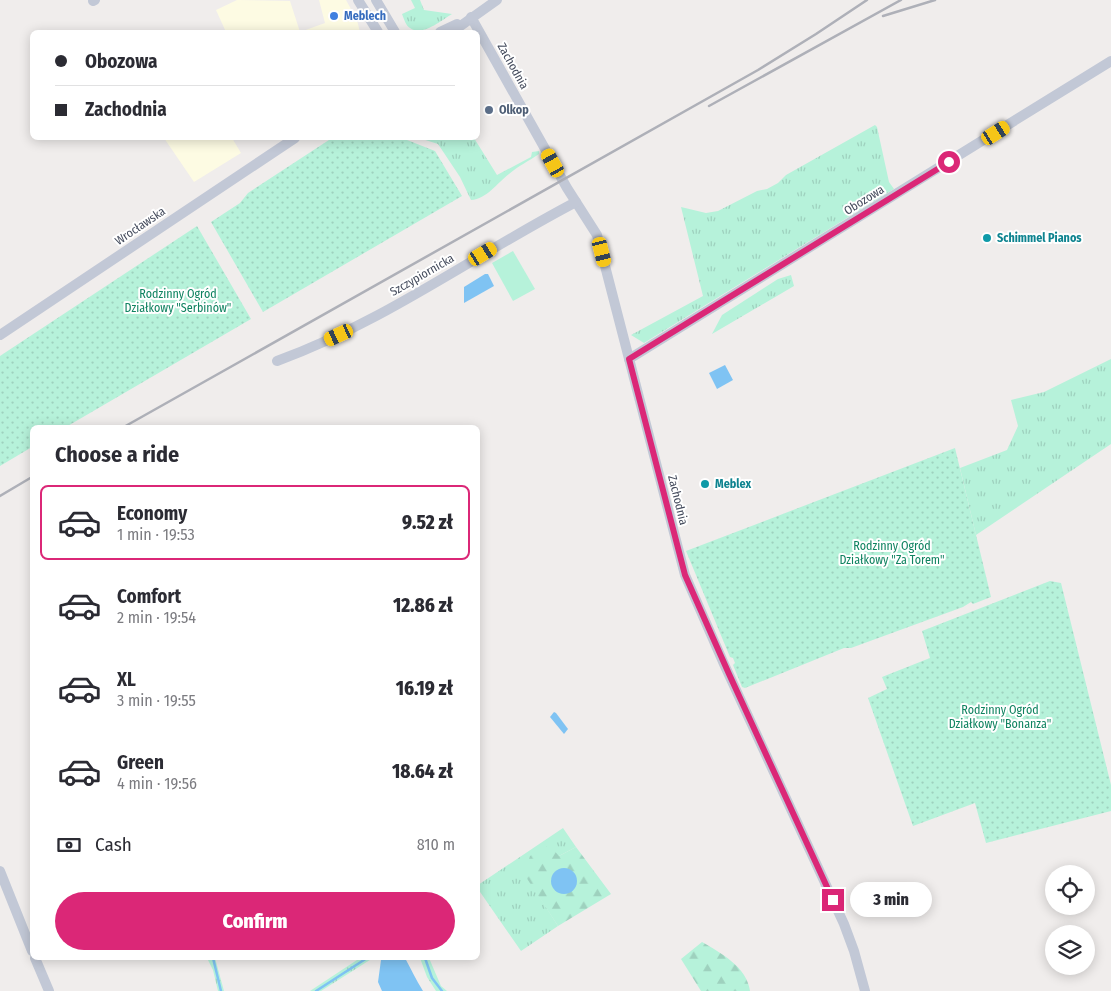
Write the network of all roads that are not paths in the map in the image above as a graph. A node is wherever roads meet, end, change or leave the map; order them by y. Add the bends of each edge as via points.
1 (358, 0) edge
2 (376, 0) edge
3 (497, 0) edge
4 (471, 17) junction
5 (388, 20) junction
6 (370, 22) junction
7 (373, 30) edge
8 (376, 30) edge
9 (393, 30) edge
10 (400, 30) edge
11 (444, 30) edge
12 (455, 30) edge
13 (478, 30) edge
14 (480, 33) edge
15 (1111, 61) edge
16 (292, 140) edge
17 (576, 202) junction
18 (0, 335) edge
19 (629, 359) junction
20 (277, 361) dead end
21 (0, 871) edge
22 (30, 946) edge
23 (36, 960) edge
24 (49, 991) edge
25 (865, 991) edge

1 - 6 street
2 - 5 street
3 - 4 street
4 - 11 street
4 - 12 street
4 - 13 street, Zachodnia
5 - 9 street
5 - 10 street
6 - 7 street
6 - 8 street
14 - 17 street, Zachodnia
15 - 19 street, Obozowa
16 - 18 street, Wrocławska
17 - 19 street, Zachodnia via 600,243
17 - 20 street, Szczypiornicka via 517,233 390,309
19 - 25 street, Zachodnia via 685,575 844,924
21 - 22 street
23 - 24 street

